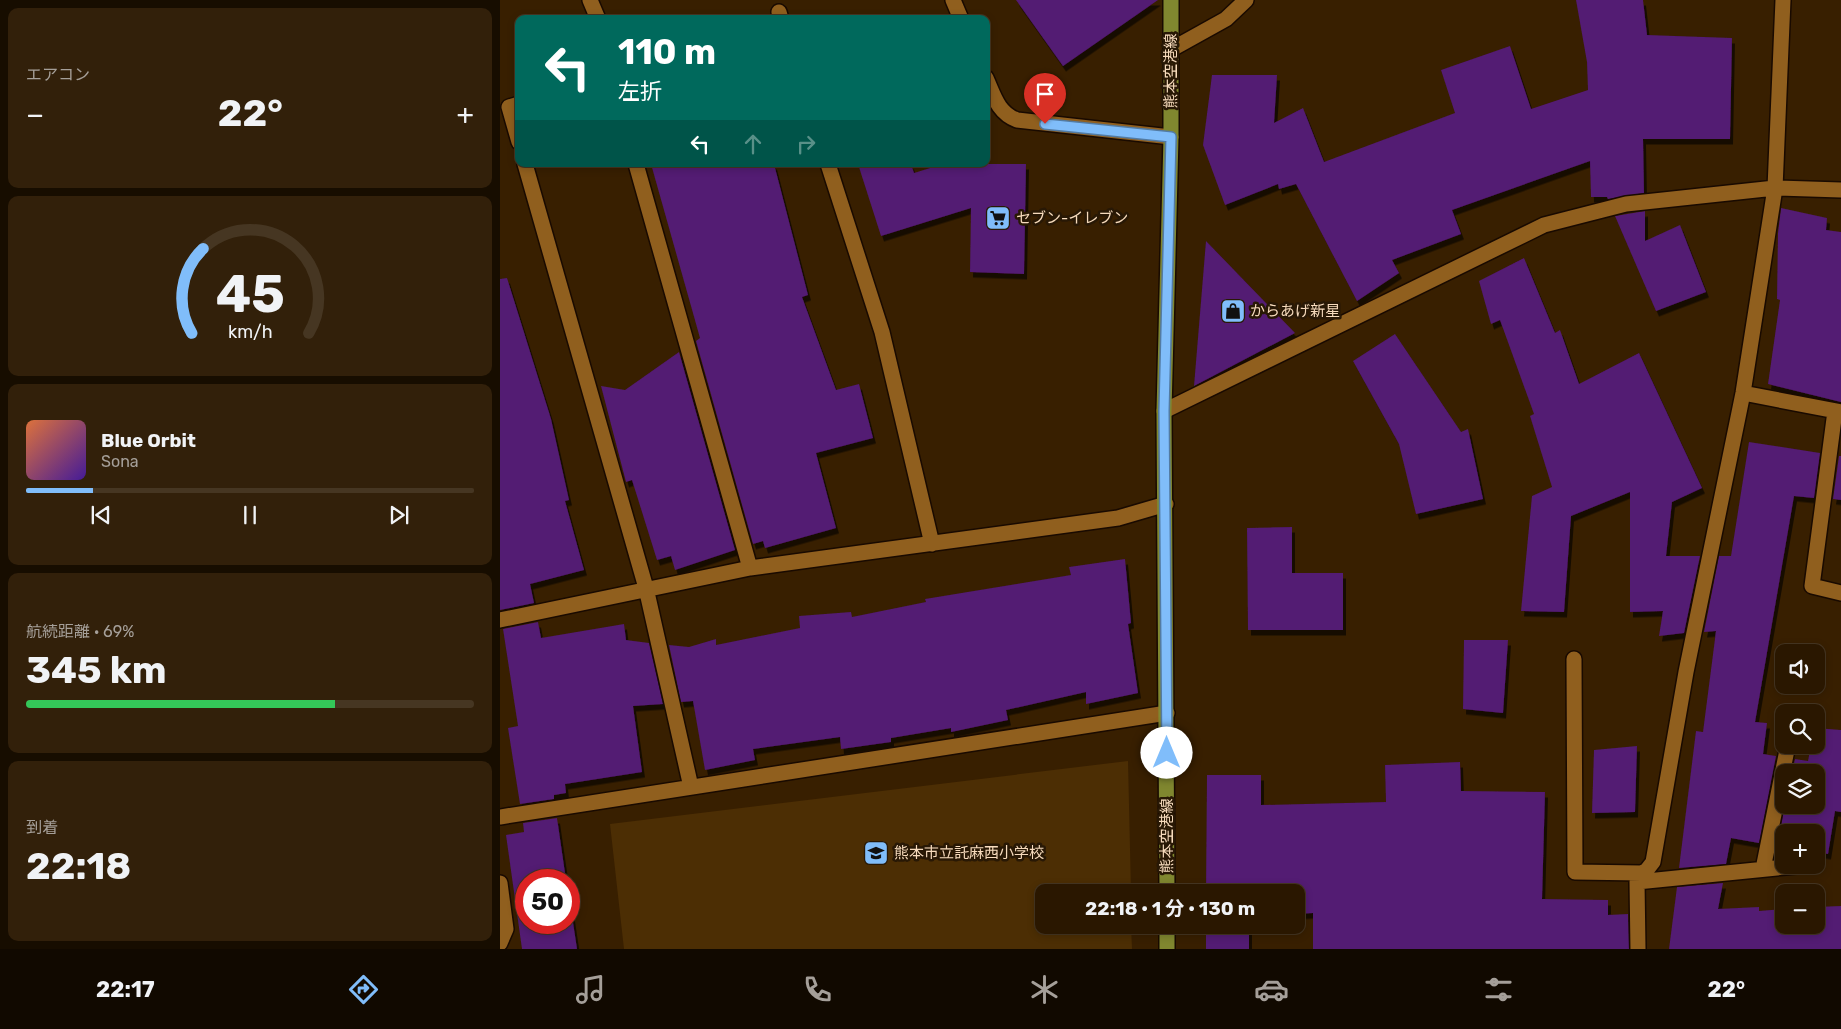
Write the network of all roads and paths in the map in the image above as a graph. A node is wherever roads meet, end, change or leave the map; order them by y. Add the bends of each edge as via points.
1 (590, 0) edge
2 (954, 0) edge
3 (1171, 0) edge
4 (1246, 0) edge
5 (1783, 0) edge
6 (596, 15) edge
7 (960, 15) edge
8 (1172, 49) junction
9 (990, 87) edge
10 (509, 107) edge
11 (515, 128) edge
12 (1171, 137) junction
13 (526, 167) edge
14 (637, 167) edge
15 (829, 167) edge
16 (1775, 188) junction
17 (1841, 190) edge
18 (1743, 393) junction
19 (1164, 411) junction
20 (1838, 412) edge
21 (1166, 504) junction
22 (932, 544) junction
23 (750, 568) junction
24 (646, 588) junction
25 (1841, 593) edge
26 (500, 620) edge
27 (1574, 659) dead end
28 (1167, 713) junction
29 (1786, 754) edge
30 (691, 787) junction
31 (500, 817) edge
32 (1775, 868) edge
33 (1763, 869) junction
34 (1639, 877) junction
35 (500, 883) edge
36 (1167, 884) edge
37 (1167, 934) edge
38 (500, 943) edge
39 (1167, 949) edge
40 (1638, 949) edge

1 - 6 street
2 - 7 street
3 - 8 main road, 熊本空港線
4 - 8 street via 1226,19
5 - 16 street
8 - 12 main road, 熊本空港線
9 - 12 street via 1001,110 1017,120
10 - 11 street
12 - 19 main road, 熊本空港線
13 - 24 street
14 - 23 street
15 - 22 street via 882,332
16 - 17 street
16 - 18 street
16 - 19 street via 1626,204 1544,225
18 - 20 street
18 - 34 street via 1686,672 1653,862
19 - 21 main road, 熊本空港線
20 - 25 street via 1812,586
21 - 22 street via 1118,518
21 - 28 main road, 熊本空港線
22 - 23 street
23 - 24 street
24 - 26 street
24 - 30 street
27 - 34 street via 1575,872
28 - 30 street
28 - 36 main road, 熊本空港線
29 - 33 street
30 - 31 street
32 - 33 street
33 - 34 street
34 - 40 street
35 - 38 street via 506,929
37 - 39 main road

